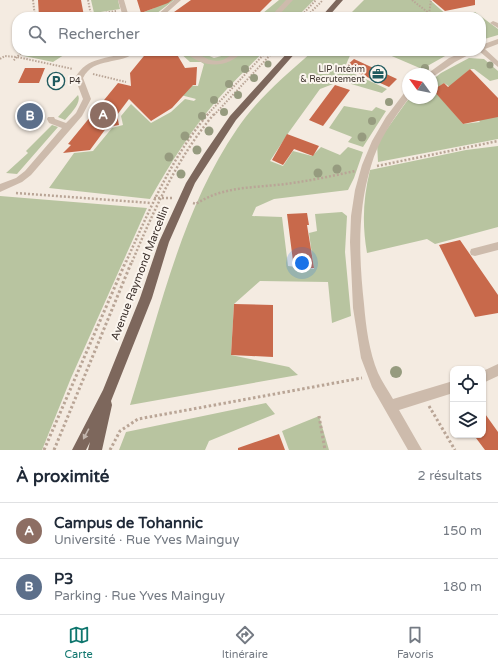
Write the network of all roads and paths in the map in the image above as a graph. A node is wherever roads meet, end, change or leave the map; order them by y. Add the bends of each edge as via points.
1 (33, 0) edge
2 (88, 0) edge
3 (121, 0) edge
4 (178, 0) edge
5 (290, 0) edge
6 (316, 0) edge
7 (323, 0) edge
8 (340, 0) edge
9 (412, 0) edge
10 (431, 0) edge
11 (123, 9) junction
12 (35, 12) edge
13 (90, 12) edge
14 (107, 12) edge
15 (124, 12) edge
16 (164, 12) edge
17 (278, 12) edge
18 (305, 12) edge
19 (311, 12) edge
20 (329, 12) edge
21 (427, 12) edge
22 (429, 12) edge
23 (498, 41) edge
24 (486, 46) edge
25 (486, 53) edge
26 (98, 56) edge
27 (123, 56) edge
28 (196, 56) edge
29 (233, 56) edge
30 (262, 56) edge
31 (269, 56) edge
32 (289, 56) edge
33 (461, 56) edge
34 (17, 57) junction
35 (0, 60) edge
36 (13, 61) dead end
37 (100, 61) junction
38 (498, 65) edge
39 (438, 69) edge
40 (82, 71) junction
41 (126, 82) dead end
42 (402, 101) edge
43 (51, 118) dead end
44 (68, 127) junction
45 (498, 141) edge
46 (376, 167) dead end
47 (354, 171) dead end
48 (0, 188) edge
49 (15, 193) dead end
50 (154, 198) junction
51 (160, 198) junction
52 (151, 203) junction
53 (196, 204) dead end
54 (498, 246) edge
55 (475, 252) dead end
56 (498, 370) edge
57 (373, 376) junction
58 (486, 376) edge
59 (450, 388) edge
60 (108, 394) junction
61 (423, 396) junction
62 (390, 406) junction
63 (319, 416) dead end
64 (44, 450) edge
65 (54, 450) edge
66 (79, 450) edge
67 (95, 450) edge
68 (110, 450) edge
69 (325, 450) edge
70 (415, 450) edge
71 (455, 450) edge

1 - 12 path
2 - 13 path
3 - 11 street
4 - 16 street
5 - 17 street
6 - 18 path
7 - 19 path
8 - 20 main road
9 - 21 path
10 - 22 path
11 - 14 path
11 - 15 street
23 - 24 street
25 - 38 street
26 - 37 street
27 - 37 street
28 - 29 street via 214,64
30 - 50 path via 202,121
31 - 51 path via 204,126
32 - 60 main road, Avenue Raymond Marcellin via 233,118 206,156 191,183 164,242 146,298
33 - 39 street
34 - 35 path via 5,56
34 - 36 path
34 - 40 path
37 - 40 street
40 - 41 path
40 - 44 street via 79,78 86,94 86,102
42 - 57 street via 387,120 372,147 362,178 354,223 354,261 360,324
43 - 44 street via 52,121
44 - 48 street via 23,177
45 - 46 path
47 - 53 path via 275,186 234,188 205,197
49 - 52 path
50 - 51 path
50 - 52 path
51 - 65 path
52 - 64 path
54 - 55 street
56 - 58 street
57 - 62 street
57 - 68 path via 138,420 124,427 114,437
59 - 61 street
60 -> 66 main road, Avenue Raymond Marcellin
60 - 67 main road, Avenue Raymond Marcellin
61 - 62 street
61 - 71 path
62 - 70 street
63 - 69 path

